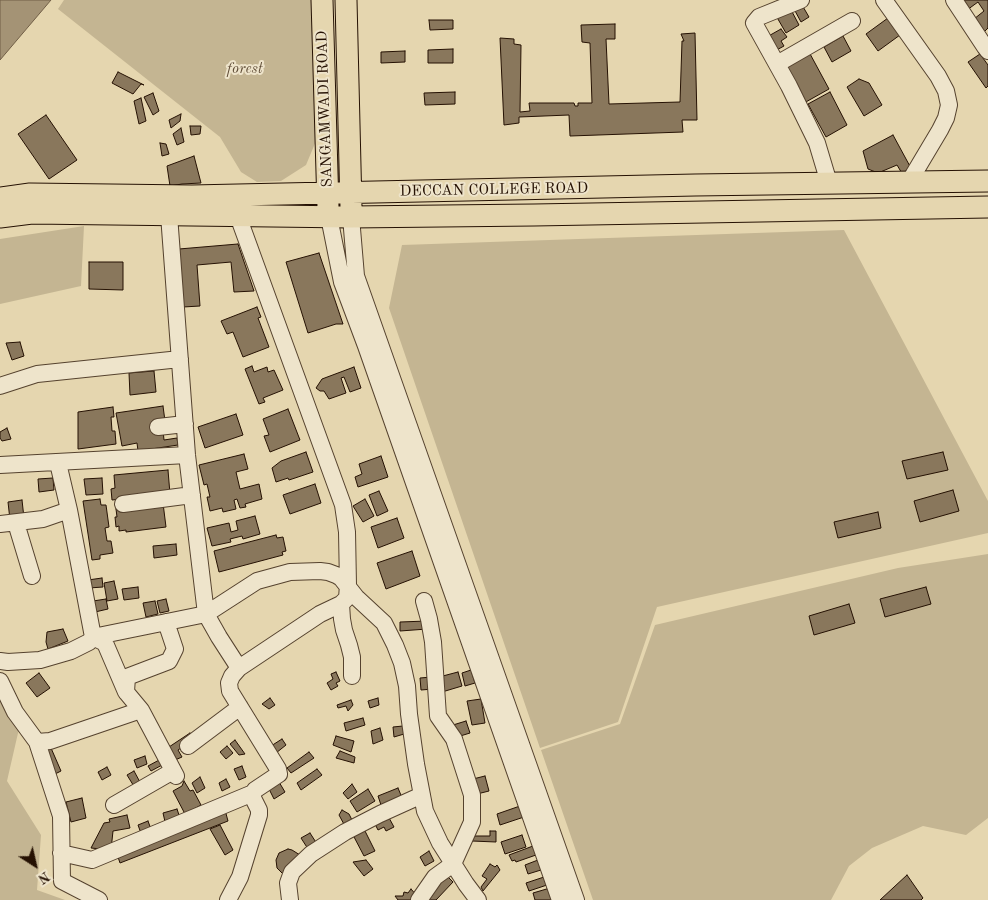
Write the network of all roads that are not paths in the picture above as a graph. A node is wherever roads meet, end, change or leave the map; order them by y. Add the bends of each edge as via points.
1 (322, 0) edge
2 (346, 0) edge
3 (801, 0) edge
4 (884, 0) edge
5 (954, 0) edge
6 (852, 21) dead end
7 (988, 51) edge
8 (777, 64) junction
9 (988, 180) edge
10 (909, 182) junction
11 (829, 183) junction
12 (328, 193) junction
13 (350, 193) junction
14 (0, 198) edge
15 (988, 207) edge
16 (168, 215) junction
17 (238, 216) junction
18 (0, 217) edge
19 (329, 217) junction
20 (351, 217) junction
21 (180, 359) junction
22 (0, 386) edge
23 (185, 424) junction
24 (158, 427) dead end
25 (187, 455) junction
26 (58, 463) junction
27 (0, 465) edge
28 (192, 495) junction
29 (124, 504) dead end
30 (69, 510) junction
31 (8, 523) edge
32 (32, 576) dead end
33 (348, 585) junction
34 (424, 601) dead end
35 (341, 604) junction
36 (206, 614) junction
37 (166, 622) junction
38 (93, 637) junction
39 (0, 662) edge
40 (239, 668) junction
41 (352, 676) dead end
42 (0, 681) edge
43 (126, 692) junction
44 (240, 707) junction
45 (141, 710) junction
46 (37, 742) junction
47 (188, 746) dead end
48 (253, 793) junction
49 (422, 796) junction
50 (114, 805) dead end
51 (61, 852) junction
52 (453, 864) junction
53 (99, 900) edge
54 (228, 900) edge
55 (290, 900) edge
56 (419, 900) edge
57 (478, 900) edge
58 (560, 900) edge
59 (576, 900) edge

1 - 12 main road, SANGAMWADI ROAD
2 - 13 main road, SANGAMWADI ROAD
3 - 8 street via 760,17 754,23
4 - 10 street via 938,76 946,91 948,105 940,130
5 - 7 street
6 - 8 street
8 - 11 street via 817,143
9 - 10 main road, DECCAN COLLEGE ROAD
10 - 11 main road, DECCAN COLLEGE ROAD
11 - 13 main road, DECCAN COLLEGE ROAD
12 - 13 main road, DECCAN COLLEGE ROAD
12 - 14 main road, DECCAN COLLEGE ROAD via 192,196 30,194
12 - 19 main road, SANGAMWADI ROAD
13 - 20 main road, SANGAMWADI ROAD
15 - 20 main road, DECCAN COLLEGE ROAD
16 - 17 main road, DECCAN COLLEGE ROAD
16 - 18 main road, DECCAN COLLEGE ROAD via 32,213
16 - 21 street
17 - 19 main road, DECCAN COLLEGE ROAD
17 - 33 street via 343,505
19 - 20 main road, DECCAN COLLEGE ROAD
19 - 58 street via 342,282
20 - 59 street via 356,276
21 - 22 street via 37,374
21 - 23 street
23 - 24 street
23 - 25 street
25 - 26 street
25 - 28 street
26 - 27 street
26 - 30 street
28 - 29 street
28 - 36 street
30 - 31 street via 43,519
30 - 38 street
31 - 32 street
33 - 35 street via 346,598
33 - 36 street via 328,572 290,572 257,580
33 - 49 street via 384,623 402,663
34 - 52 street via 434,642 438,716 454,739 472,795 472,822
35 - 40 street via 320,614
35 - 41 street via 352,657
36 - 37 street
36 - 40 street
37 - 38 street
37 - 43 street via 175,649 169,661 127,677
38 - 39 street via 71,651 40,660
38 - 43 street via 105,643
40 - 44 street via 229,683
42 - 46 street via 15,712
43 - 45 street
44 - 47 street
44 - 48 street via 279,774
45 - 46 street via 50,741
45 - 50 street via 174,774
46 - 51 street via 60,816
48 - 51 street via 92,860
48 - 54 street via 258,815 240,877
49 - 52 street via 425,811
49 - 55 street via 345,832 311,854 292,872 288,883
51 - 53 street via 62,881
52 - 56 street via 435,877
52 - 57 street

